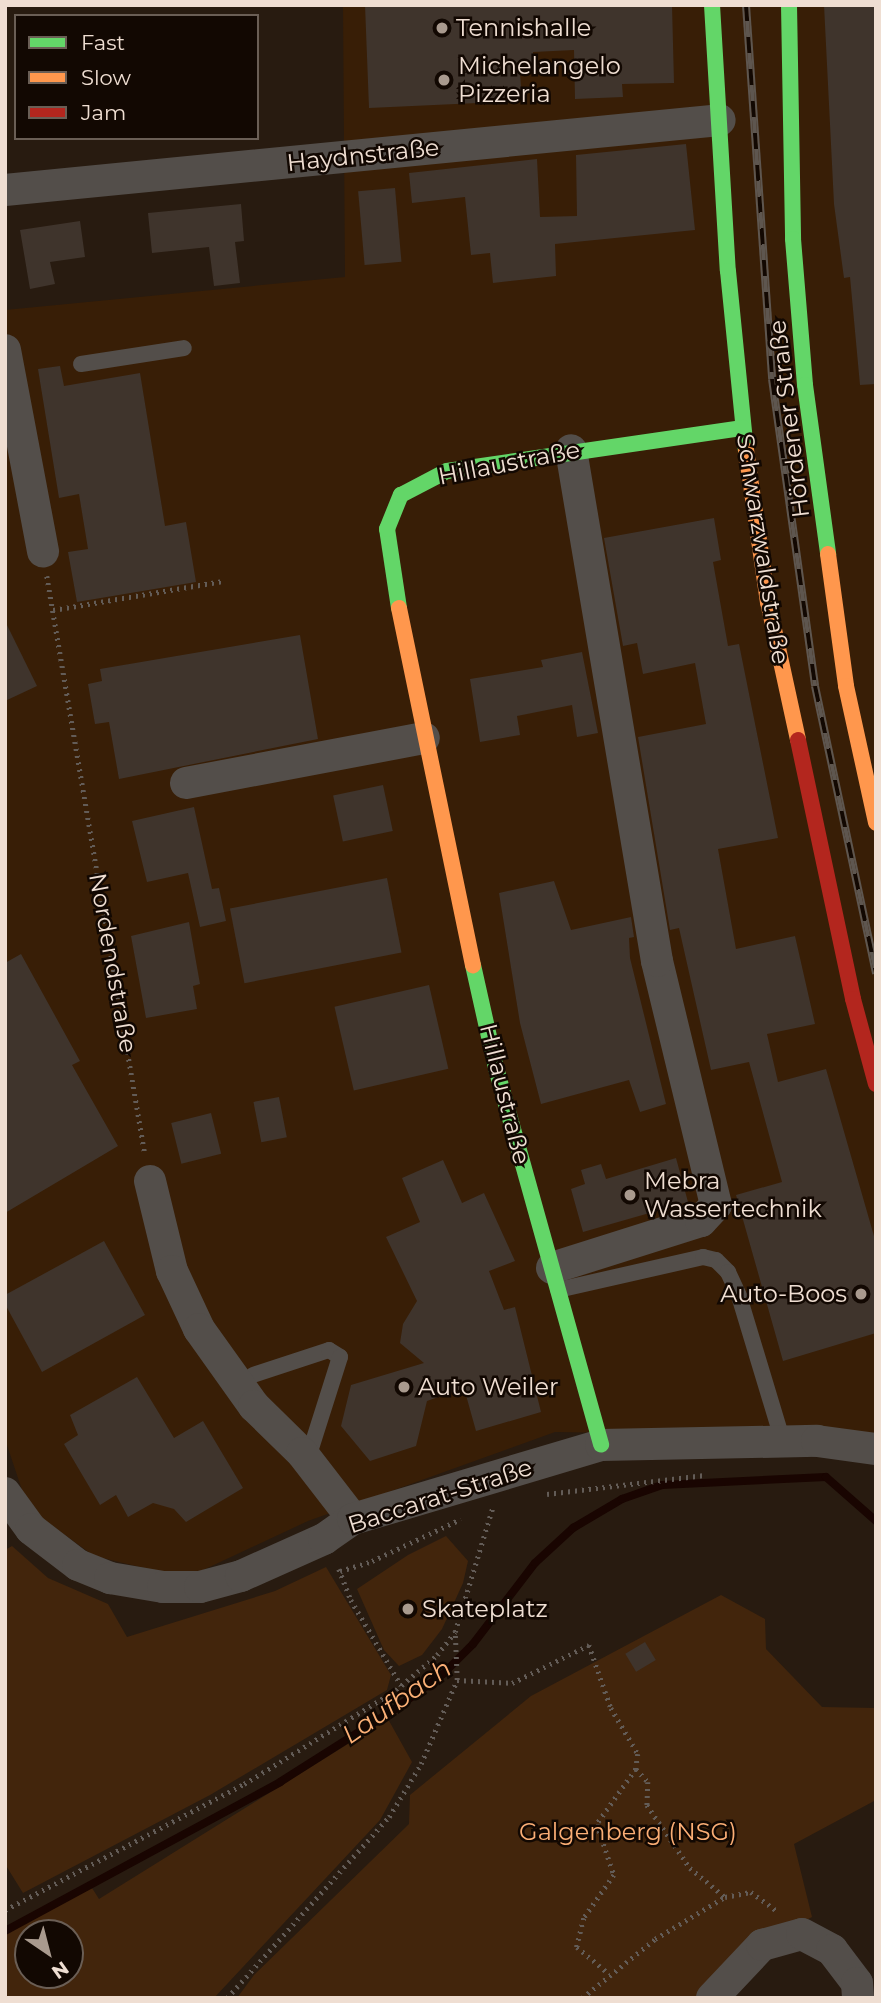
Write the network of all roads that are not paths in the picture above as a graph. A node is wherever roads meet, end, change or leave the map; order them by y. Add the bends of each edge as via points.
1 (712, 5) edge
2 (789, 5) edge
3 (720, 120) junction
4 (5, 190) edge
5 (184, 348) dead end
6 (5, 350) edge
7 (81, 364) dead end
8 (743, 428) junction
9 (571, 450) junction
10 (43, 551) road end
11 (424, 738) junction
12 (186, 783) dead end
13 (876, 823) edge
14 (876, 1084) edge
15 (150, 1181) road end
16 (555, 1279) junction
17 (253, 1375) dead end
18 (783, 1442) junction
19 (601, 1446) junction
20 (876, 1449) edge
21 (307, 1461) junction
22 (5, 1493) edge
23 (353, 1519) junction
24 (712, 1998) edge
25 (858, 1998) edge

1 - 3 street, Schwarzwaldstraße
2 - 13 street, Hördener Straße via 793,239 806,385 846,686
3 - 4 street, Haydnstraße
3 - 8 street, Schwarzwaldstraße
5 - 7 lane
6 - 10 street
8 - 9 street, Hillaustraße
8 - 14 street, Schwarzwaldstraße via 768,602 853,999
9 - 11 street, Hillaustraße via 447,471 401,495 387,529 387,548
9 - 16 street via 657,961 716,1205 701,1221
11 - 12 street
11 - 16 street, Hillaustraße via 496,1068
15 - 21 street via 172,1271 200,1329 254,1406
16 - 18 lane via 703,1257 716,1260 729,1272 739,1296
16 - 19 street, Hillaustraße
17 - 21 lane via 329,1350 340,1357
18 - 19 street, Baccarat-Straße
18 - 20 street, Baccarat-Straße
19 - 23 street, Baccarat-Straße
21 - 23 street
22 - 23 street, Baccarat-Straße via 31,1529 78,1565 110,1578 163,1587 200,1587 241,1576 324,1539
24 - 25 street via 762,1945 802,1934 832,1950 857,1983

